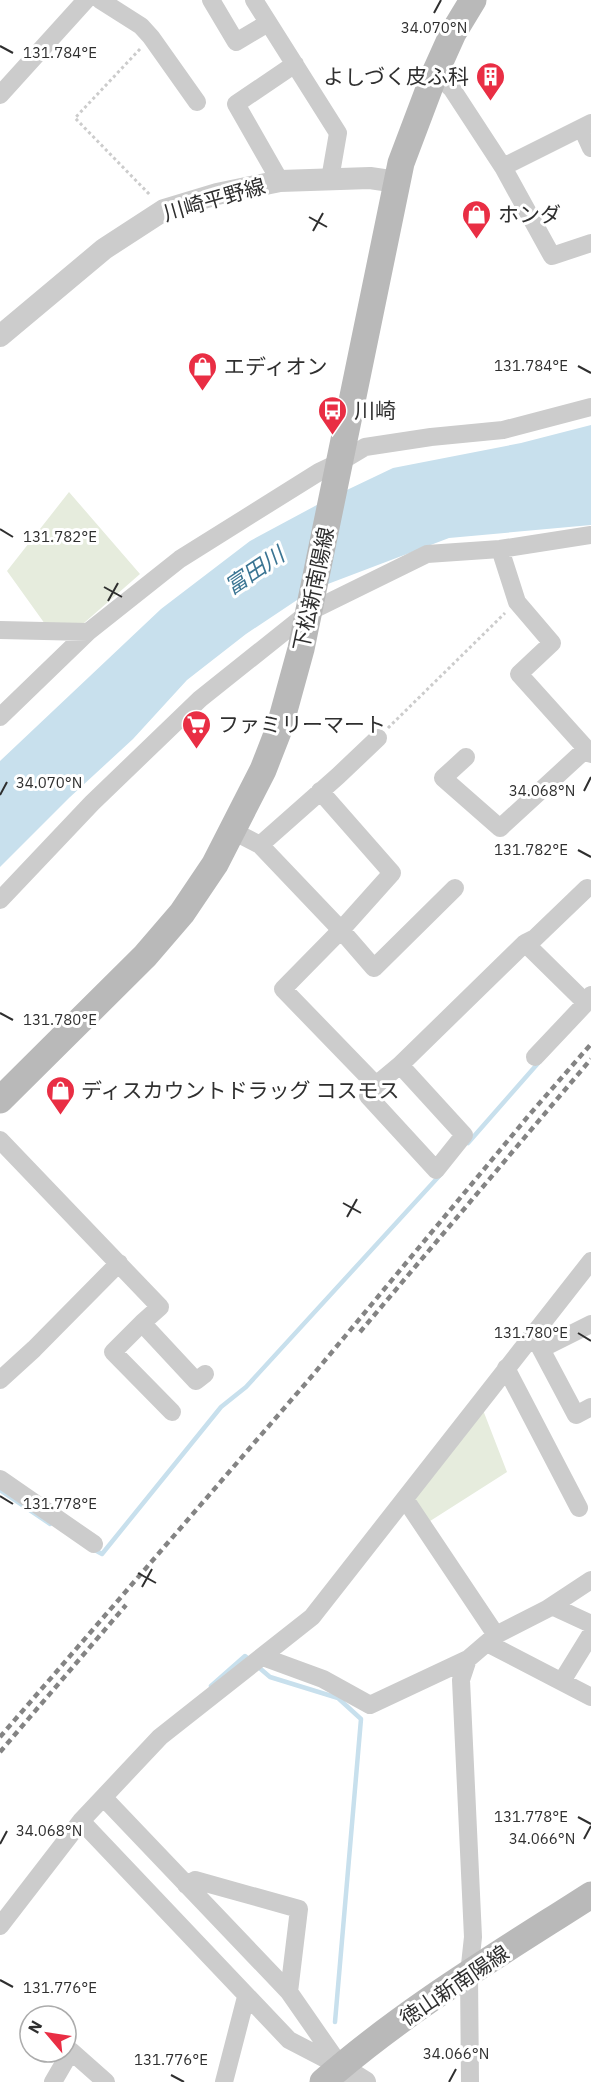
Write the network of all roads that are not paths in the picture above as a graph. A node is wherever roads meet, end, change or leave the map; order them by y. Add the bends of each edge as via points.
1 (86, 0) edge
2 (100, 0) edge
3 (211, 0) edge
4 (254, 0) edge
5 (473, 0) edge
6 (268, 23) junction
7 (295, 64) junction
8 (435, 73) junction
9 (0, 96) edge
10 (196, 102) dead end
11 (586, 126) edge
12 (591, 148) edge
13 (503, 166) junction
14 (330, 179) junction
15 (280, 181) junction
16 (397, 182) junction
17 (591, 243) edge
18 (0, 336) edge
19 (591, 407) edge
20 (339, 469) junction
21 (591, 535) edge
22 (500, 549) junction
23 (311, 604) junction
24 (0, 630) edge
25 (88, 632) junction
26 (0, 717) edge
27 (378, 738) road end
28 (589, 751) edge
29 (466, 757) dead end
30 (321, 791) junction
31 (233, 831) junction
32 (260, 844) junction
33 (455, 888) dead end
34 (587, 888) dead end
35 (0, 900) edge
36 (341, 930) junction
37 (525, 943) junction
38 (588, 999) edge
39 (535, 1057) dead end
40 (400, 1065) junction
41 (376, 1085) junction
42 (0, 1100) edge
43 (0, 1140) edge
44 (591, 1261) edge
45 (119, 1263) junction
46 (142, 1323) junction
47 (591, 1324) edge
48 (537, 1342) junction
49 (506, 1368) junction
50 (205, 1374) dead end
51 (0, 1380) edge
52 (591, 1407) edge
53 (172, 1412) dead end
54 (0, 1479) edge
55 (405, 1499) junction
56 (579, 1508) dead end
57 (94, 1544) dead end
58 (591, 1580) edge
59 (552, 1606) junction
60 (591, 1624) edge
61 (591, 1634) edge
62 (492, 1639) junction
63 (263, 1657) junction
64 (468, 1659) junction
65 (562, 1681) junction
66 (591, 1697) edge
67 (104, 1798) junction
68 (81, 1821) junction
69 (186, 1885) junction
70 (591, 1895) edge
71 (0, 1926) edge
72 (469, 1974) junction
73 (289, 1992) junction
74 (246, 1997) junction
75 (332, 2074) edge
76 (53, 2082) edge
77 (106, 2082) edge
78 (224, 2082) edge
79 (365, 2082) edge
80 (470, 2082) edge

1 - 9 street
2 - 10 street via 141,26
3 - 6 street via 236,42
4 - 6 street
5 - 8 main road, 下松新南陽線
6 - 7 street
7 - 14 street via 338,133
7 - 15 street via 236,104
8 - 13 street via 452,89
8 - 16 main road, 下松新南陽線
11 - 12 street
11 - 13 street
13 - 17 street via 552,256
14 - 15 street, 川崎平野線
14 - 16 street, 川崎平野線
15 - 18 street, 川崎平野線 via 164,210 104,249
16 - 20 main road, 下松新南陽線
19 - 20 street via 503,430 365,447
20 - 23 main road, 下松新南陽線
20 - 25 street via 319,472 180,559
21 - 22 street
22 - 23 street via 427,554
22 - 28 street via 517,602 552,643 519,674
23 - 31 main road, 下松新南陽線 via 279,729
23 - 35 street via 200,699 92,802
24 - 25 street
25 - 26 street
27 - 30 street
28 - 29 street via 501,828 443,778
30 - 32 street
30 - 36 street via 392,873
31 - 32 street
31 - 42 main road, 下松新南陽線 via 182,913 145,956
32 - 36 street
33 - 36 street via 375,968
34 - 37 street
36 - 41 street via 283,989
37 - 38 street
37 - 40 street
38 - 39 street
40 - 41 street
40 - 41 street via 464,1135 436,1170 368,1096
43 - 45 street
44 - 48 street
45 - 46 street via 160,1307
45 - 51 street
46 - 50 street via 196,1381
46 - 53 street via 113,1353
47 - 48 street
48 - 49 street
48 - 52 street via 576,1415
49 - 55 street
49 - 56 street
54 - 57 street
55 - 62 street
55 - 63 street via 312,1617
58 - 59 street
59 - 60 street
59 - 62 street
61 - 65 street
62 - 64 street
62 - 65 street
63 - 64 street via 323,1679 370,1705
63 - 67 street via 160,1737
64 - 72 street via 461,1680 473,1937
65 - 66 street
67 - 68 street
67 - 69 street
68 - 71 street
68 - 74 street
69 - 73 street
69 - 73 street via 195,1880 299,1909
70 - 72 main road, 徳山新南陽線
72 - 75 main road, 徳山新南陽線 via 379,2035
72 - 80 street
73 - 75 street
74 - 75 street via 289,2040
74 - 78 street
75 - 79 street
76 - 77 street via 71,2051

